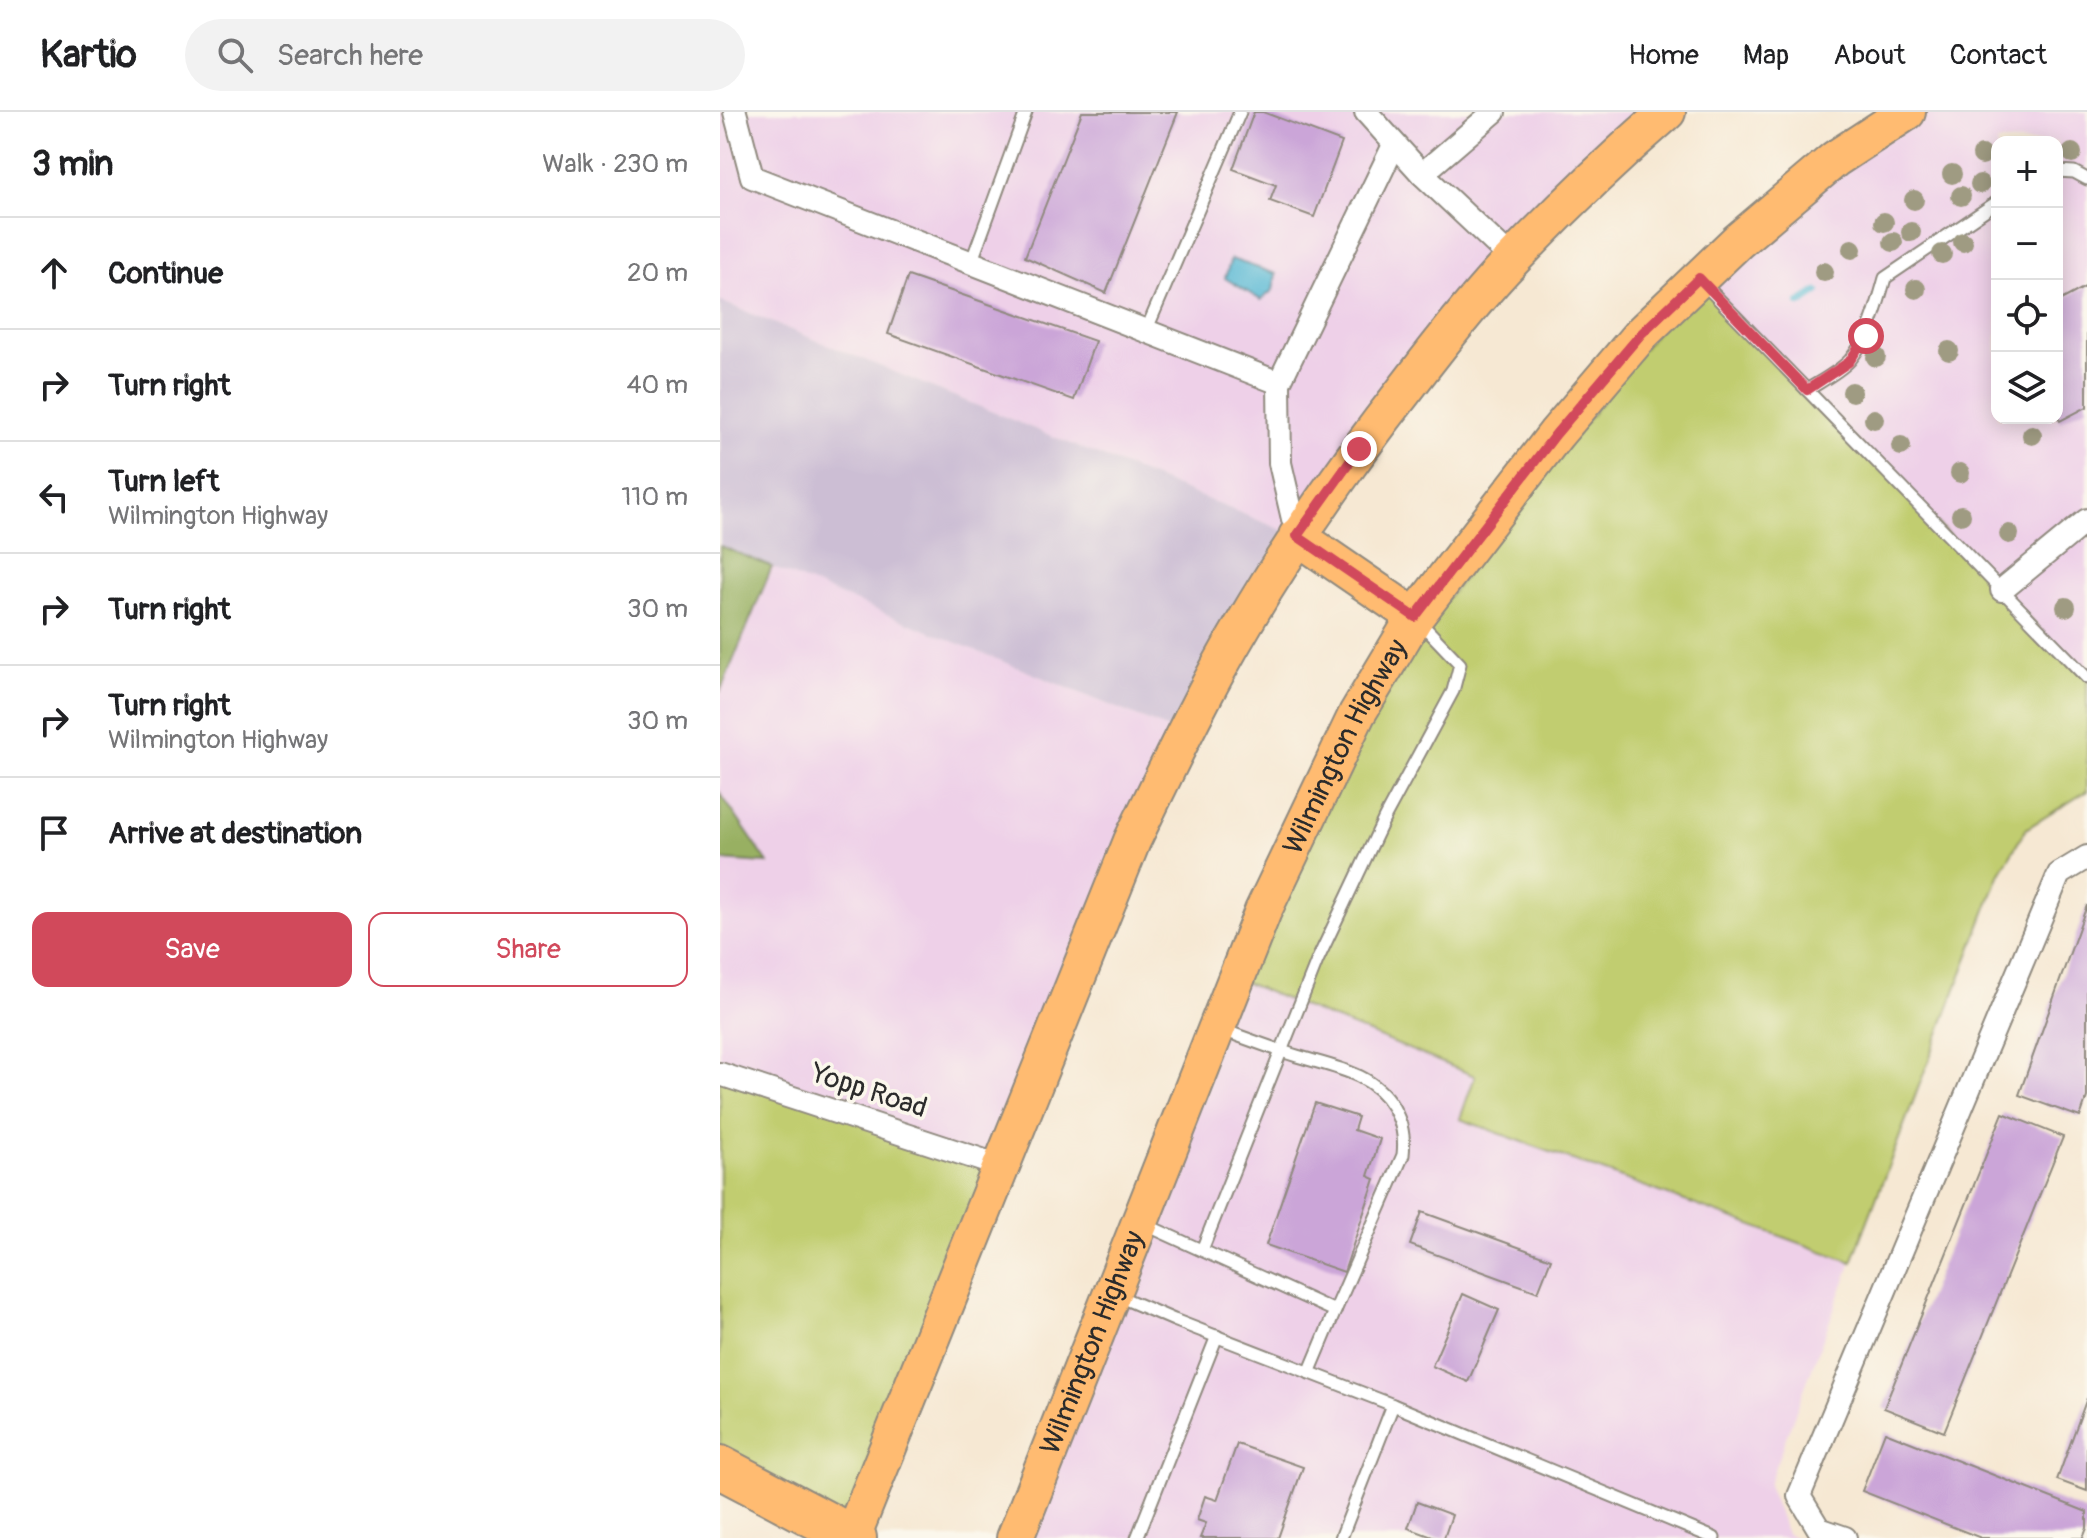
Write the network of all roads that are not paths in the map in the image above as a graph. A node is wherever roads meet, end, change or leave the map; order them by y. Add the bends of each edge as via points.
1 (735, 112) edge
2 (1026, 112) edge
3 (1240, 112) edge
4 (1366, 112) edge
5 (1494, 112) edge
6 (1667, 112) edge
7 (1907, 112) edge
8 (1394, 145) junction
9 (2063, 171) edge
10 (1422, 174) junction
11 (2087, 179) edge
12 (1991, 206) edge
13 (1512, 259) junction
14 (971, 263) junction
15 (1699, 278) junction
16 (1146, 331) junction
17 (1279, 383) junction
18 (1807, 390) junction
19 (2087, 520) edge
20 (1297, 536) junction
21 (2002, 590) junction
22 (1415, 617) junction
23 (2087, 678) edge
24 (2087, 857) edge
25 (1217, 1027) junction
26 (1281, 1051) junction
27 (720, 1074) edge
28 (1000, 1166) junction
29 (1140, 1222) junction
30 (1202, 1250) junction
31 (1112, 1293) junction
32 (1335, 1311) junction
33 (1217, 1336) junction
34 (1309, 1373) junction
35 (1393, 1405) junction
36 (720, 1467) edge
37 (720, 1495) edge
38 (853, 1538) edge
39 (1015, 1538) edge
40 (1137, 1538) edge
41 (1341, 1538) edge
42 (1714, 1538) edge
43 (1845, 1538) edge

1 - 14 street via 752,177
2 - 14 lane
3 - 16 lane
4 - 8 street
5 - 10 street
6 - 13 main road
7 - 15 main road, Wilmington Highway via 1835,159
8 - 10 street
8 - 17 street
9 - 11 lane
10 - 13 street
12 - 18 lane via 1885,278 1866,336 1849,362
13 - 20 main road via 1434,351
14 - 16 street
15 - 18 lane
15 - 22 main road, Wilmington Highway via 1641,334 1556,434
16 - 17 street
17 - 20 street via 1280,463
18 - 21 lane
19 - 21 street
20 - 22 main road
20 - 28 main road via 1197,709 1132,841
21 - 23 lane
22 - 25 main road, Wilmington Highway via 1357,714 1263,911
22 - 26 lane via 1460,664 1453,691 1385,817
24 - 43 street via 2059,874 1799,1496 1819,1529
25 - 26 lane
25 - 29 main road, Wilmington Highway
26 - 30 lane
26 - 32 lane via 1365,1078 1385,1094 1405,1138 1403,1155
27 - 28 street, Yopp Road
28 - 38 main road
29 - 30 lane
29 - 31 main road, Wilmington Highway
30 - 32 lane
31 - 33 lane
31 - 39 main road, Wilmington Highway
32 - 34 lane
33 - 34 lane
33 - 40 lane
34 - 35 lane
35 - 41 lane
35 - 42 lane
36 - 38 highway
37 - 38 highway

